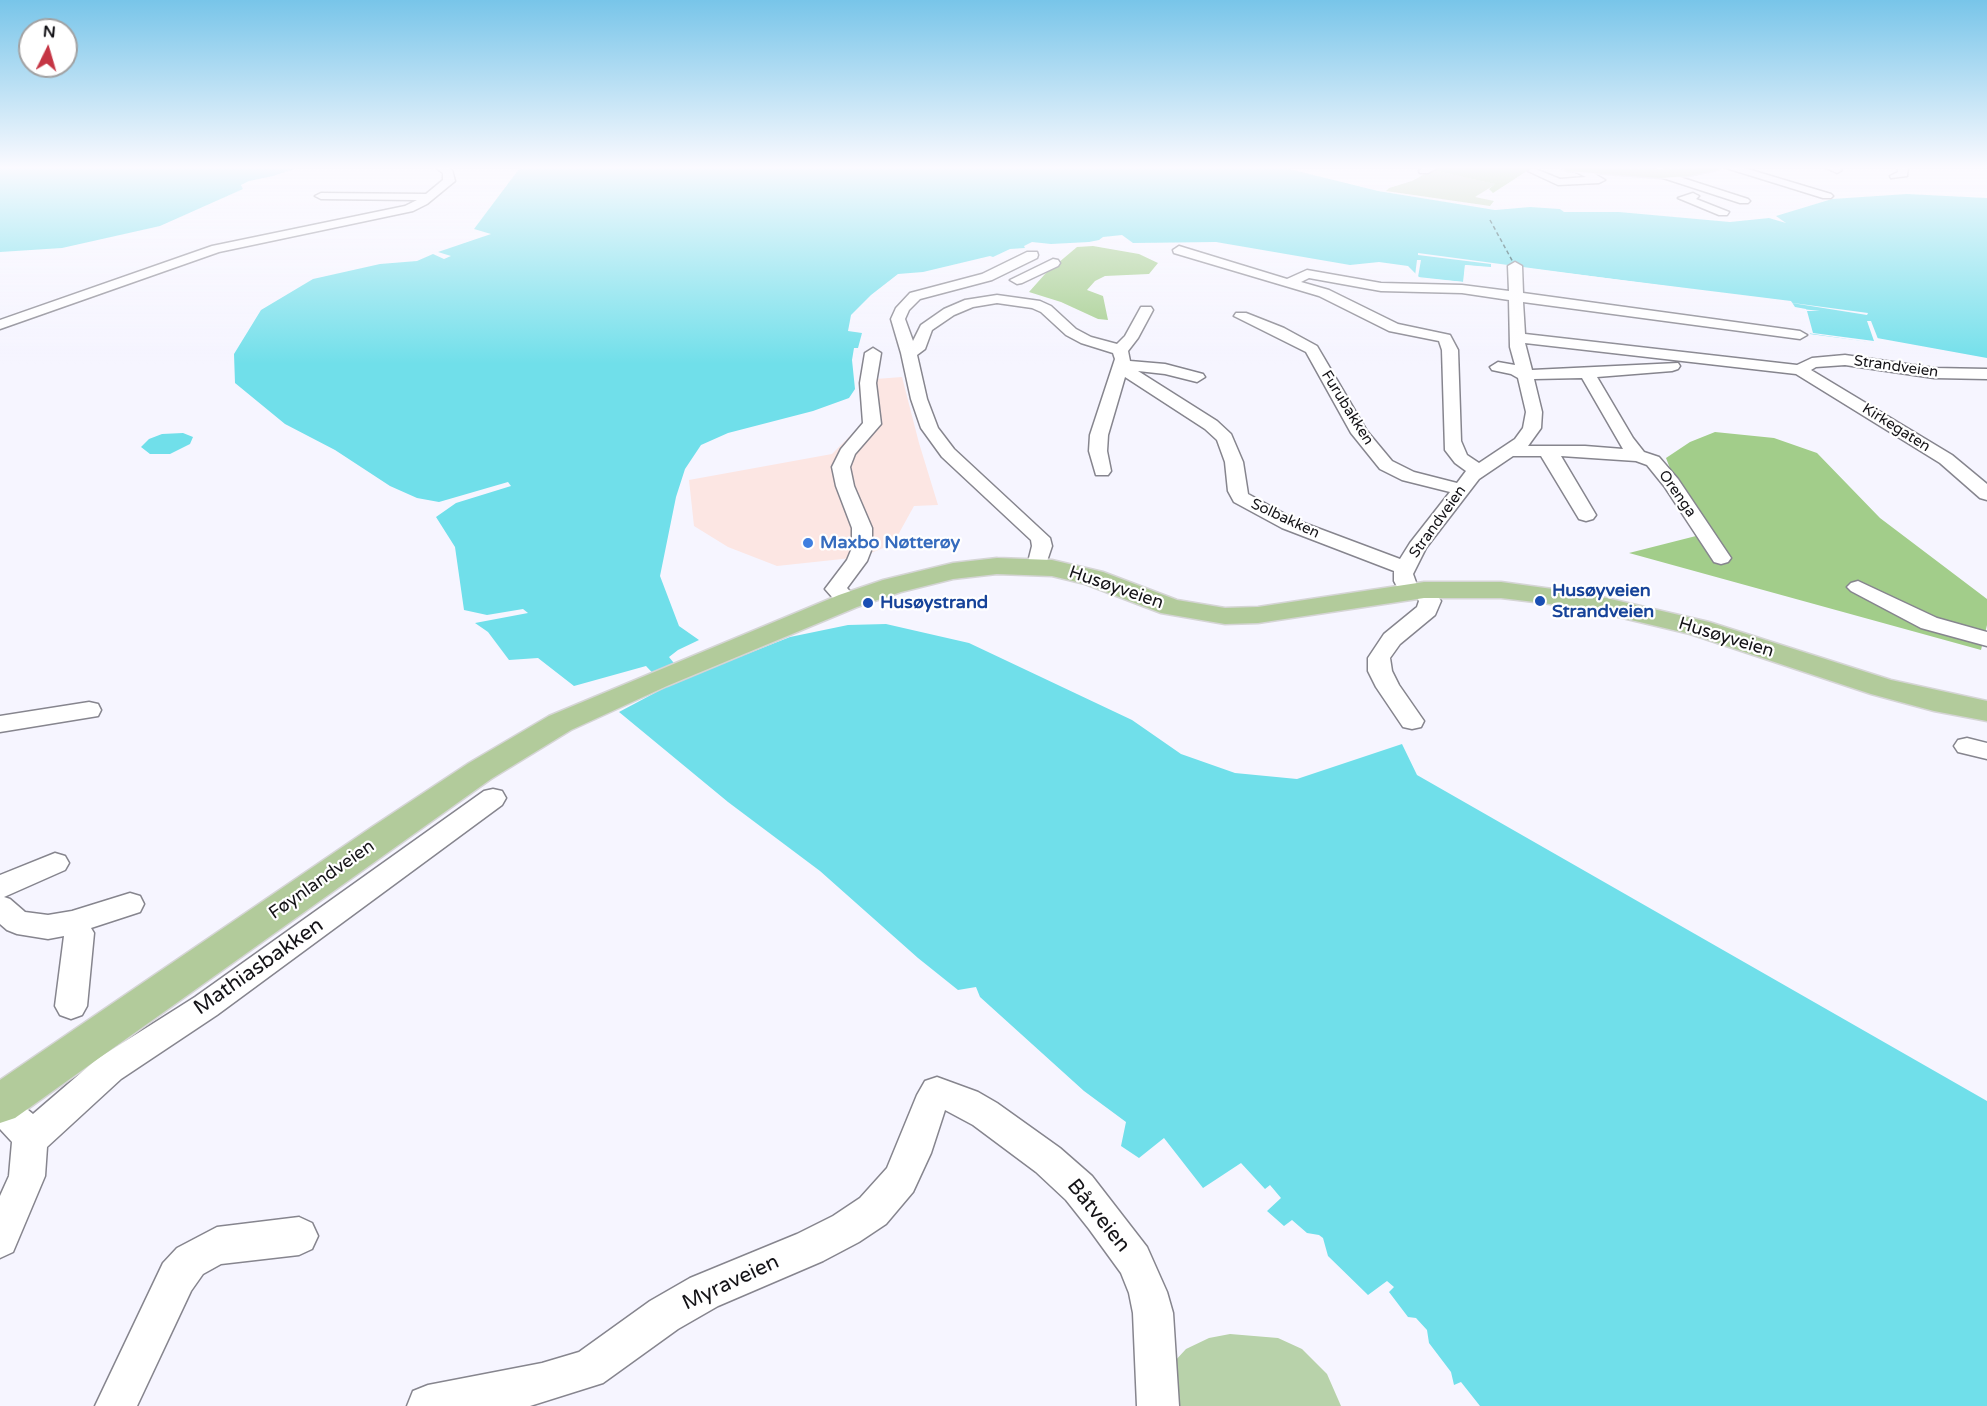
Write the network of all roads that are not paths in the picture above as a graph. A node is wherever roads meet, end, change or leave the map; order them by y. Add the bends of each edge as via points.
1 (296, 233) edge
2 (1179, 250) dead end
3 (1032, 255) dead end
4 (1053, 263) dead end
5 (1515, 266) dead end
6 (1289, 282) junction
7 (1518, 296) junction
8 (1146, 310) dead end
9 (1240, 316) dead end
10 (0, 325) edge
11 (926, 328) junction
12 (1800, 335) dead end
13 (1518, 338) junction
14 (873, 353) dead end
15 (909, 353) junction
16 (1699, 360) junction
17 (1121, 361) junction
18 (1498, 367) dead end
19 (1800, 370) junction
20 (1587, 373) junction
21 (1987, 374) edge
22 (1524, 375) junction
23 (1197, 377) dead end
24 (1509, 451) junction
25 (1546, 451) junction
26 (1638, 456) junction
27 (1102, 471) dead end
28 (1479, 472) junction
29 (1461, 489) junction
30 (1987, 494) edge
31 (1586, 515) dead end
32 (1721, 558) dead end
33 (1037, 566) junction
34 (1413, 583) junction
35 (1858, 587) dead end
36 (848, 601) junction
37 (1987, 639) edge
38 (669, 675) joint
39 (89, 710) dead end
40 (1987, 711) edge
41 (1412, 721) dead end
42 (0, 724) edge
43 (493, 798) dead end
44 (56, 863) dead end
45 (0, 888) edge
46 (130, 904) dead end
47 (0, 907) edge
48 (72, 923) junction
49 (71, 1006) dead end
50 (937, 1092) joint
51 (0, 1106) edge
52 (29, 1140) junction
53 (299, 1236) dead end
54 (0, 1239) edge
55 (116, 1406) edge
56 (428, 1406) edge
57 (1158, 1406) edge

1 - 10 street via 216,249
2 - 6 street
3 - 15 street via 987,277 911,299 898,319
4 - 11 street via 1001,287 937,308 923,318
5 - 7 street, Strandveien
6 - 7 street via 1307,274 1381,287 1462,289
6 - 28 street via 1324,293 1394,328 1445,338 1450,350 1452,441 1461,459
7 - 12 street
7 - 13 street, Strandveien
8 - 17 street
9 - 29 street, Furubakken via 1312,349 1360,433 1386,465 1408,476
11 - 15 street via 916,349
11 - 17 street via 970,303 1004,299 1035,304 1071,332
13 - 16 street, Strandveien
13 - 22 street, Strandveien
14 - 36 street via 868,383 872,424 841,466 862,528 857,561 836,589
15 - 33 street via 930,428 948,453 1040,538
16 - 19 street, Strandveien
16 - 20 street, Strandveien via 1695,364
17 - 23 street
17 - 27 street via 1099,435
17 - 34 street, Solbakken via 1130,373 1211,425 1224,438 1234,462 1241,498
18 - 22 street, Strandveien
19 - 21 street, Strandveien via 1812,363 1845,360 1934,373
19 - 30 street, Kirkegaten via 1946,459
20 - 22 street, Strandveien
20 - 26 street
22 - 24 street, Strandveien via 1534,412 1532,428 1526,439
24 - 25 street, Orenga
24 - 28 street, Strandveien
25 - 26 street, Orenga
25 - 31 street
26 - 32 street, Orenga via 1653,461 1663,472
28 - 29 street, Strandveien
29 - 34 street, Strandveien via 1417,547
33 - 34 main road, Husøyveien via 1094,578 1171,607 1226,616 1258,615
33 - 36 main road, Husøyveien via 952,571
34 - 40 main road, Husøyveien via 1589,602 1699,628 1934,701
34 - 41 street via 1430,601 1427,610 1392,639 1379,658 1388,687
35 - 37 street via 1929,623
36 - 38 main road, Husøyveien
38 - 51 main road, Føynlandveien via 560,723 480,771
39 - 42 street
43 - 52 street, Mathiasbakken via 206,1006 109,1069
44 - 45 street
46 - 48 street
47 - 48 street via 17,922 48,927
48 - 49 street via 79,933
50 - 56 street, Myraveien via 900,1180 873,1211 846,1229 704,1292 664,1315 589,1369 542,1383
50 - 57 street, Båtveien via 985,1114 1048,1160 1079,1188 1127,1251 1148,1292 1153,1313
51 - 52 street via 19,1123
52 - 54 street via 27,1176
53 - 55 street via 217,1246 190,1261 177,1277

